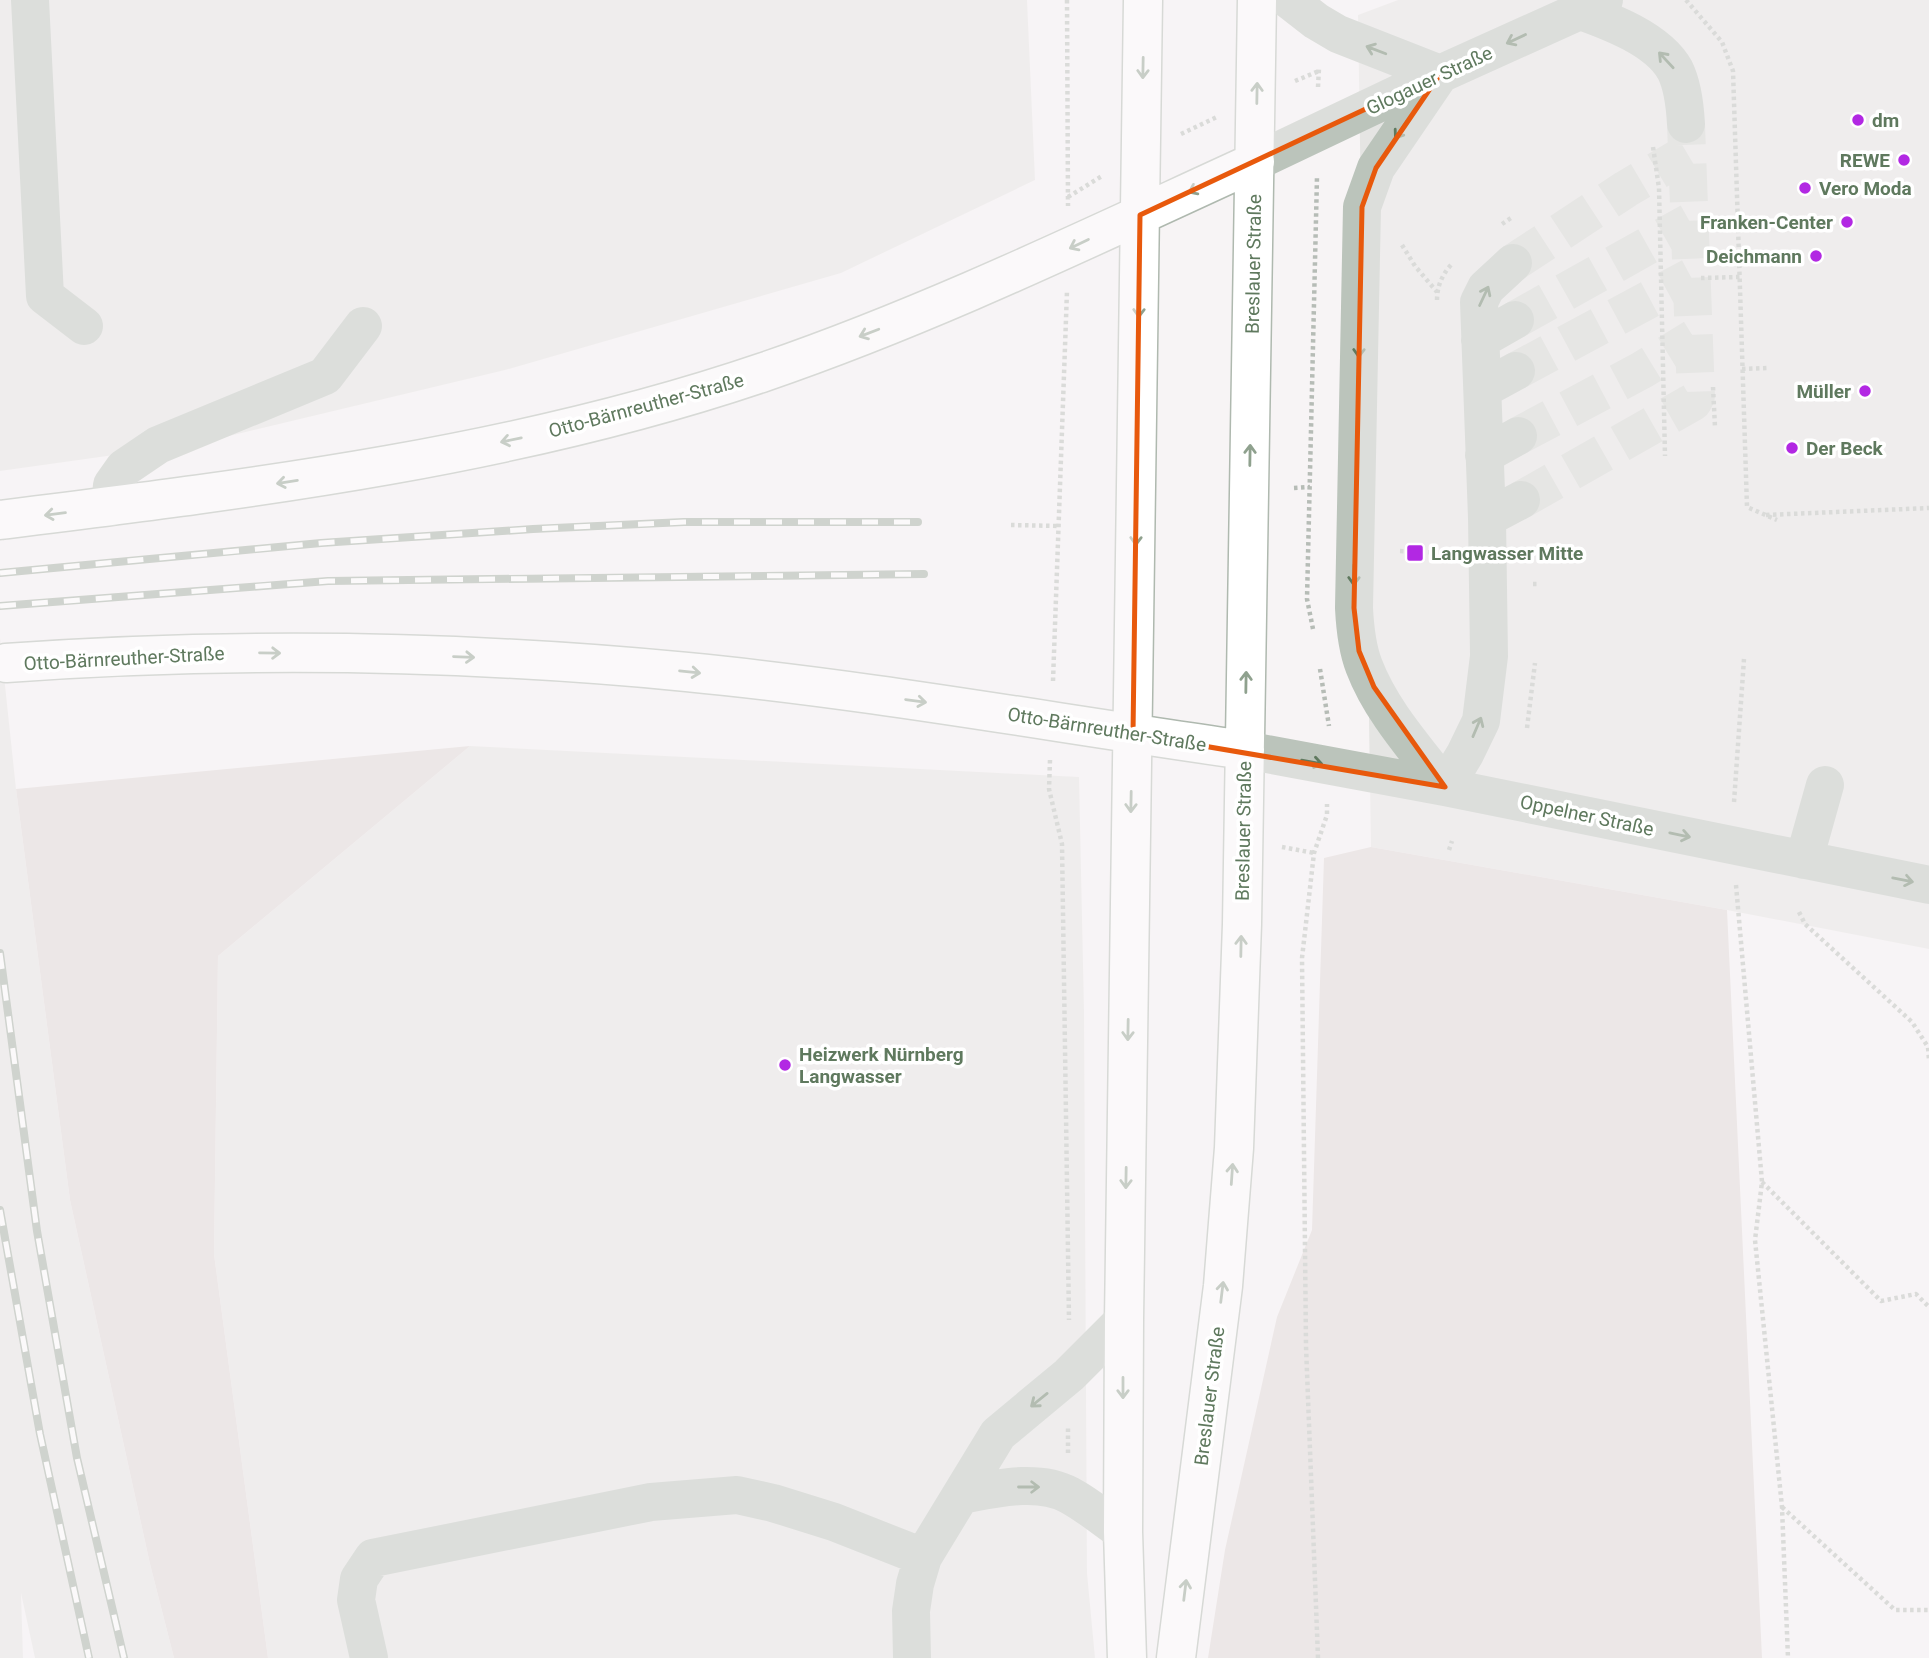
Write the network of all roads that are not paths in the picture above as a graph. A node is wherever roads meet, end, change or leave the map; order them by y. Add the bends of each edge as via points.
1 (30, 0) edge
2 (1143, 0) edge
3 (1257, 0) edge
4 (1289, 0) edge
5 (1591, 5) edge
6 (1440, 74) junction
7 (1686, 124) tunnel mouth
8 (1255, 162) junction
9 (1140, 215) junction
10 (1513, 263) tunnel mouth
11 (1515, 320) tunnel mouth
12 (84, 326) dead end
13 (363, 326) dead end
14 (1480, 340) junction
15 (1516, 371) tunnel mouth
16 (1483, 389) junction
17 (1518, 436) tunnel mouth
18 (1484, 455) junction
19 (1521, 500) tunnel mouth
20 (110, 507) junction
21 (1487, 519) junction
22 (0, 520) edge
23 (6, 663) dead end
24 (1133, 734) junction
25 (1245, 750) junction
26 (1825, 785) dead end
27 (1445, 787) junction
28 (1804, 860) junction
29 (1929, 886) edge
30 (1124, 1320) junction
31 (961, 1495) junction
32 (1123, 1532) junction
33 (923, 1557) junction
34 (369, 1658) edge
35 (912, 1658) edge
36 (1127, 1658) edge
37 (1176, 1658) edge

1 - 12 street via 45,296
2 -> 9 main road
8 -> 3 main road, Breslauer Straße
6 -> 4 street via 1338,34
5 -> 6 street, Glogauer Straße
7 -> 5 street via 1684,97 1674,69 1660,53
6 - 8 street, Glogauer Straße
6 -> 27 street via 1376,169 1362,207 1354,608 1359,651 1374,687
8 -> 9 main road, Otto-Bärnreuther-Straße
25 -> 8 main road, Breslauer Straße
9 -> 20 main road, Otto-Bärnreuther-Straße via 936,307 810,355 605,418 400,463
9 -> 24 main road
14 -> 10 street via 1479,302 1486,288
11 - 14 street
13 - 20 street via 325,376 158,445 124,468 112,485
14 - 16 street
15 - 16 street
16 - 18 street
17 - 18 street
18 - 21 street
19 - 21 street
20 -> 22 main road, Otto-Bärnreuther-Straße
27 -> 21 street via 1483,712 1489,656
23 -> 24 main road, Otto-Bärnreuther-Straße via 258,653 583,663 794,684
24 - 25 main road, Otto-Bärnreuther-Straße
24 -> 30 main road
25 -> 27 street, Oppelner Straße
37 -> 25 main road, Breslauer Straße via 1223,1286 1233,1160
26 - 28 street
27 -> 28 street, Oppelner Straße
28 -> 29 street, Oppelner Straße
30 -> 31 street via 1069,1375 998,1434
30 -> 32 main road
31 -> 32 street via 1038,1487 1067,1493
31 - 33 street
32 - 36 main road
33 - 34 street via 835,1522 737,1495 651,1502 373,1558 359,1579 356,1600
33 - 35 street via 911,1611

